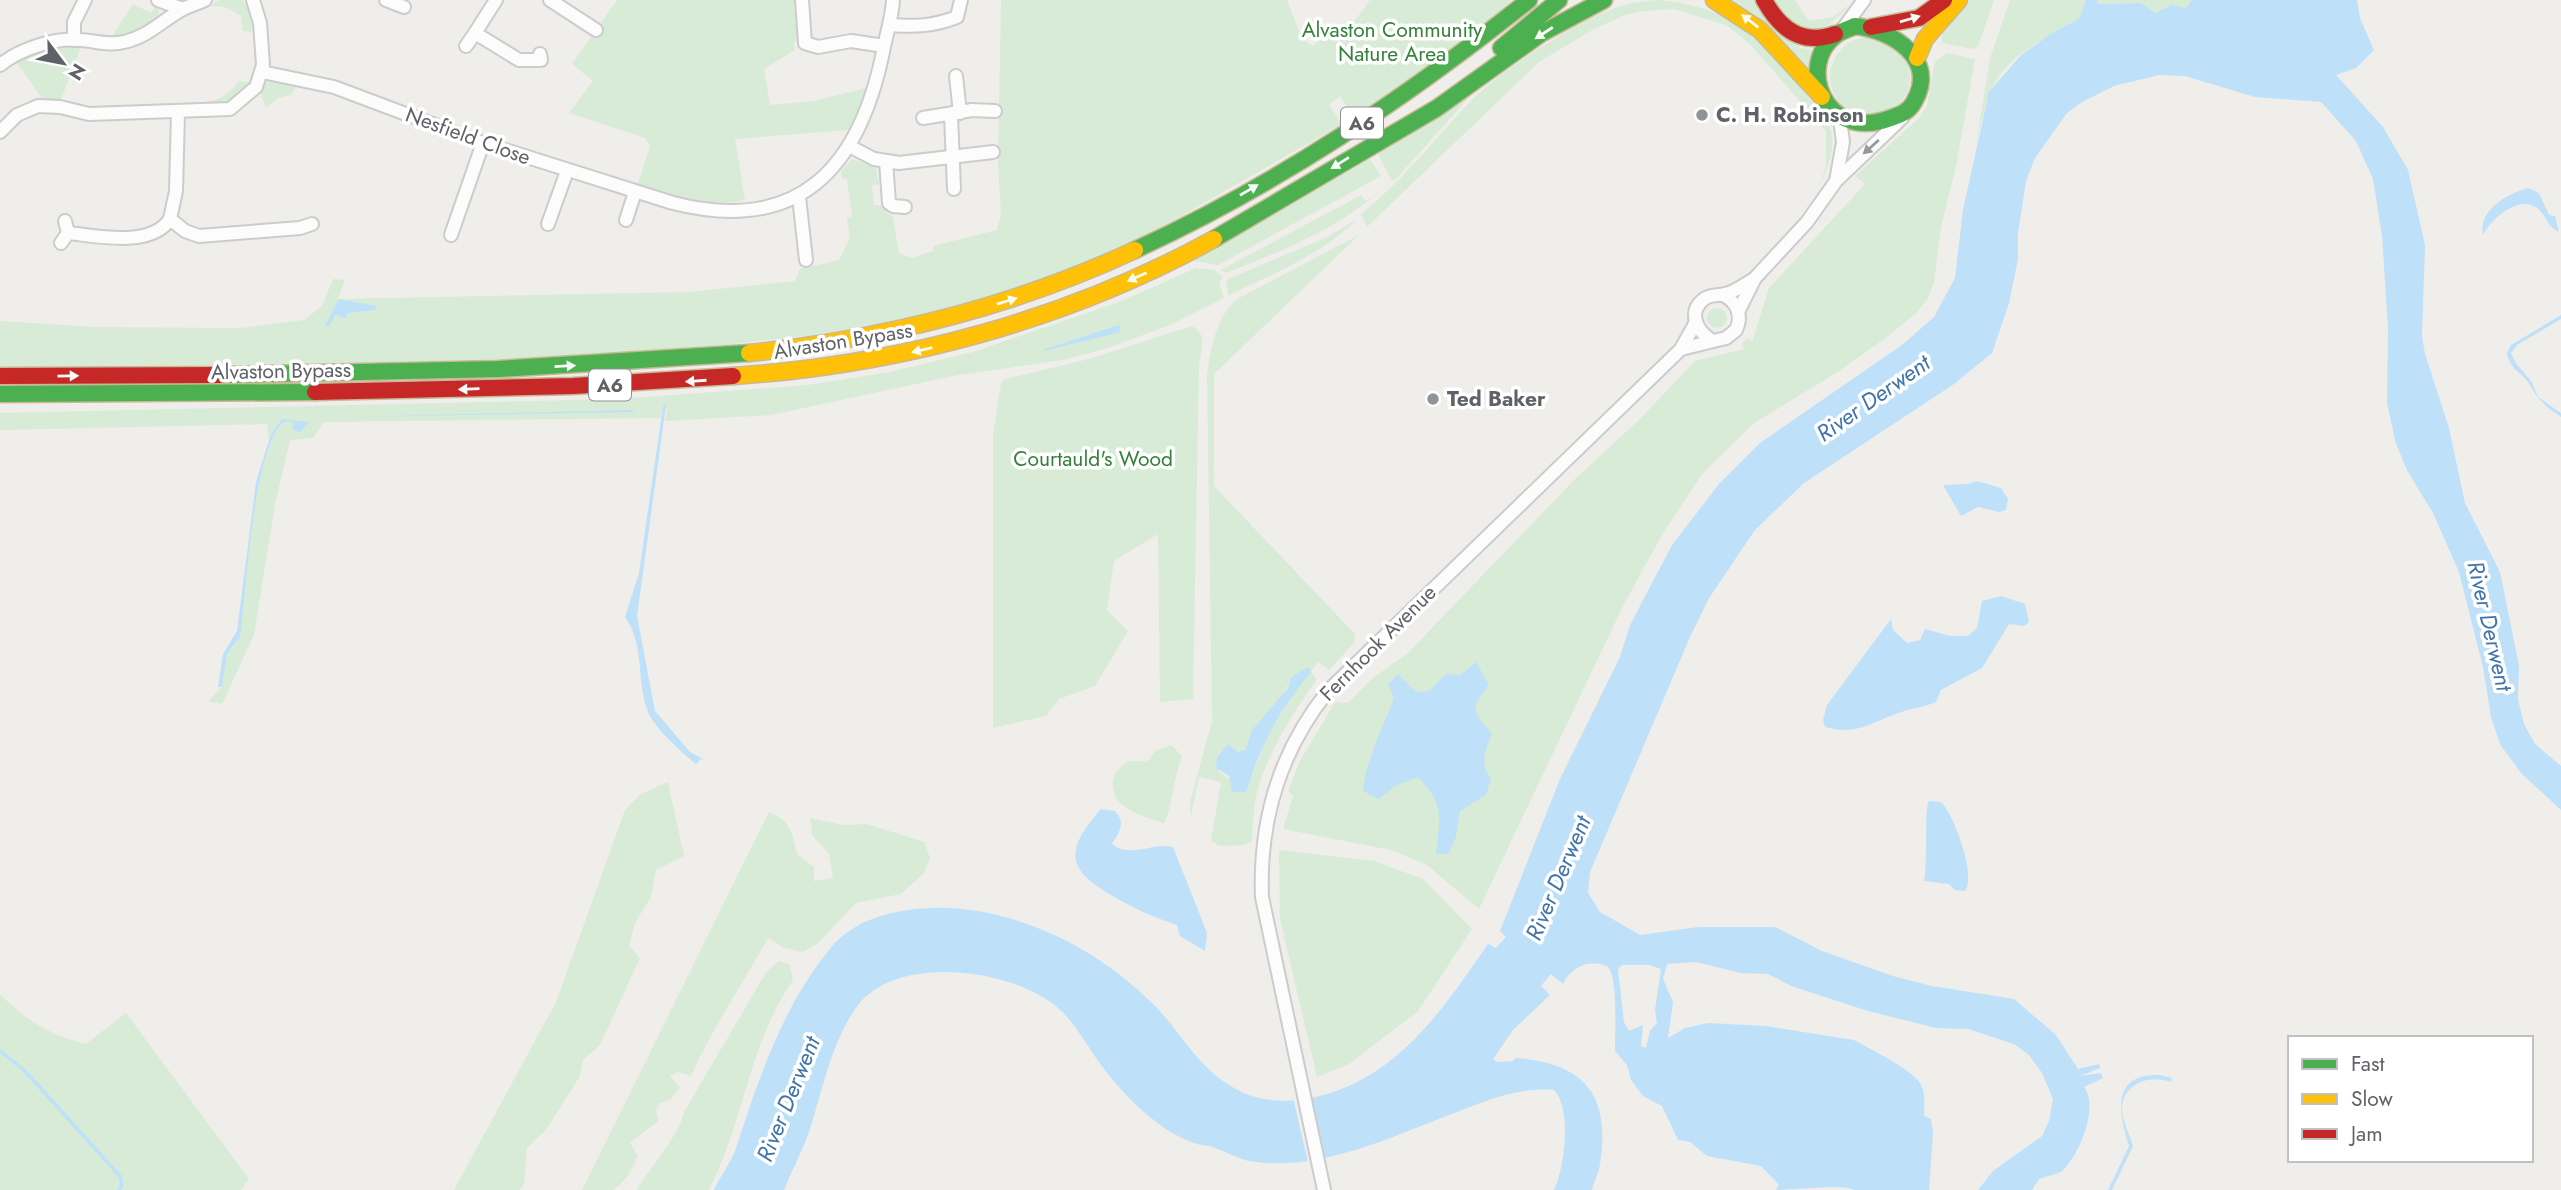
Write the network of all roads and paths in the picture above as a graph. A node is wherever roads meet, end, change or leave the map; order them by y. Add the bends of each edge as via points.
1 (85, 0) edge
2 (158, 0) edge
3 (205, 0) edge
4 (253, 0) edge
5 (386, 0) edge
6 (496, 0) edge
7 (550, 0) edge
8 (802, 0) edge
9 (893, 0) edge
10 (961, 0) edge
11 (1559, 0) edge
12 (1604, 0) edge
13 (1714, 0) edge
14 (1764, 0) edge
15 (1866, 0) edge
16 (1944, 0) edge
17 (1959, 0) edge
18 (1527, 2) edge
19 (404, 7) dead end
20 (183, 9) junction
21 (890, 25) junction
22 (1870, 26) junction
23 (596, 30) dead end
24 (1838, 32) junction
25 (475, 33) junction
26 (74, 40) junction
27 (467, 46) dead end
28 (884, 46) junction
29 (540, 54) dead end
30 (1917, 58) junction
31 (0, 65) edge
32 (262, 72) junction
33 (956, 76) dead end
34 (1822, 97) junction
35 (995, 111) dead end
36 (178, 112) junction
37 (1906, 112) junction
38 (956, 114) junction
39 (923, 118) dead end
40 (1840, 118) junction
41 (1398, 128) junction
42 (0, 132) edge
43 (483, 143) junction
44 (849, 146) junction
45 (993, 152) dead end
46 (886, 162) junction
47 (953, 165) junction
48 (567, 171) junction
49 (1836, 181) junction
50 (954, 189) dead end
51 (635, 192) junction
52 (799, 197) junction
53 (905, 207) dead end
54 (170, 219) junction
55 (626, 220) dead end
56 (312, 224) dead end
57 (548, 224) dead end
58 (65, 232) dead end
59 (451, 235) dead end
60 (806, 260) dead end
61 (1755, 278) junction
62 (1723, 295) junction
63 (1738, 312) junction
64 (1696, 322) junction
65 (1711, 340) junction
66 (1682, 349) junction
67 (0, 376) edge
68 (0, 394) edge
69 (1324, 1190) edge

1 - 26 street via 74,22
2 - 20 street
3 - 20 street
4 - 32 street via 265,55
5 - 19 street
6 - 25 street
7 - 23 street
8 - 28 street via 801,48 851,41
9 - 21 street
10 - 21 street via 957,17 918,27
11 - 41 highway
12 -> 41 highway, Alvaston Bypass / A6 via 1561,22 1443,104
34 -> 13 highway via 1765,34
14 - 24 highway via 1778,22 1794,35 1818,41
15 - 22 street
15 - 24 street
22 -> 16 highway via 1919,18
17 - 30 highway via 1926,39
67 -> 18 highway, Alvaston Bypass / A6 via 387,373 649,362 822,344 922,325 1082,274 1189,224 1392,104
20 - 26 street via 153,30 121,43
21 - 28 street
22 - 24 highway
22 - 30 highway via 1903,42
24 - 34 highway via 1825,47 1819,64
25 - 27 street
25 - 29 street via 519,60 541,61
26 - 31 street via 19,52
28 - 44 street via 867,113
30 - 37 highway via 1920,87
32 - 36 street via 247,97 230,108
32 - 43 street, Nesfield Close via 345,91
33 - 38 street
34 - 40 highway
35 - 38 street
36 - 42 street via 89,114 38,106 17,115
36 - 54 street via 176,191
37 - 40 highway via 1867,127
37 -> 49 street, Fernhook Avenue
38 - 39 street
38 - 47 street
40 - 49 street, Fernhook Avenue via 1843,142
41 -> 68 highway, Alvaston Bypass / A6 via 1253,217 1146,274 1013,325 888,358 754,377 649,384
43 - 48 street, Nesfield Close
43 - 59 street
44 - 46 street
44 - 52 street via 832,169
45 - 47 street
46 - 47 street
46 - 53 street via 889,203
47 - 50 street
48 - 51 street, Nesfield Close
48 - 57 street via 558,213
49 - 61 street, Fernhook Avenue via 1807,222
51 - 52 street, Nesfield Close via 700,209 770,206
51 - 55 street
52 - 60 street
54 - 56 street via 199,236
54 - 58 street via 145,235
61 - 62 street, Fernhook Avenue
61 - 63 street, Fernhook Avenue
62 - 63 street via 1735,303
62 - 64 street, Fernhook Avenue via 1701,301 1695,311
63 - 65 street, Fernhook Avenue via 1738,325 1731,336
64 - 65 street
64 - 66 street, Fernhook Avenue
65 - 66 street, Fernhook Avenue
66 - 69 street, Fernhook Avenue via 1328,691 1290,748 1270,800 1262,878 1268,931

